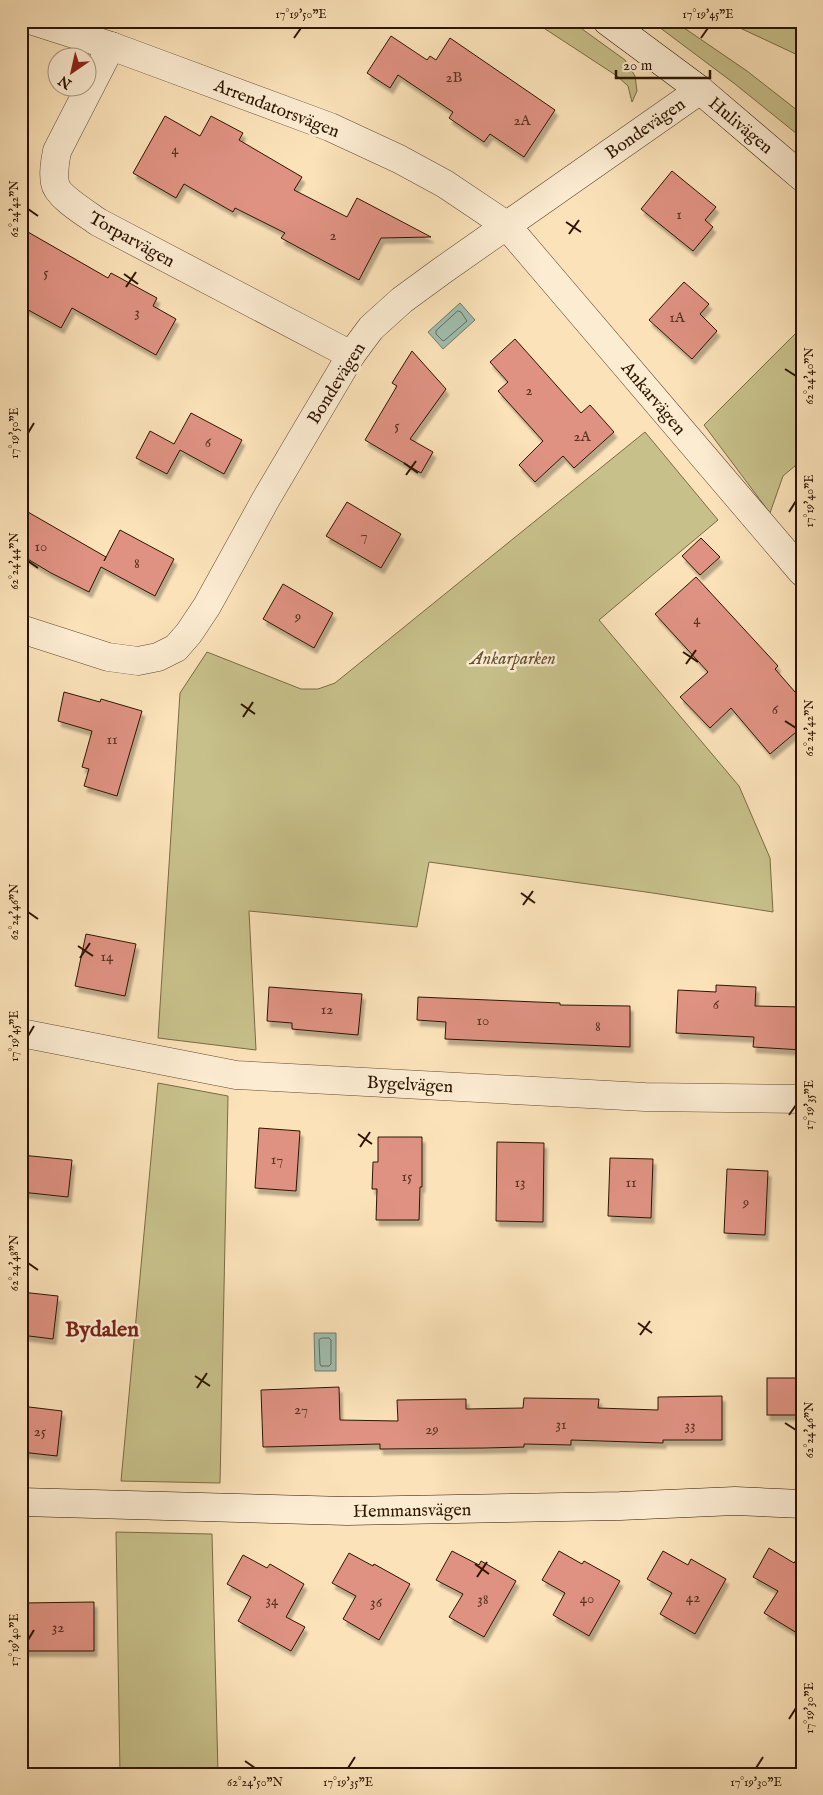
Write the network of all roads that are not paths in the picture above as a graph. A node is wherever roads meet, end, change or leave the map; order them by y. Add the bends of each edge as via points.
1 (34, 21) edge
2 (607, 21) edge
3 (110, 46) junction
4 (700, 90) junction
5 (802, 177) edge
6 (506, 225) junction
7 (351, 355) junction
8 (802, 572) edge
9 (21, 629) edge
10 (21, 1033) edge
11 (802, 1099) edge
12 (21, 1502) edge
13 (802, 1504) edge

1 - 3 street, Arrendatorsvägen
2 - 4 street, Hulivägen
3 - 6 street, Arrendatorsvägen via 339,131 400,158
3 - 7 street, Torparvägen via 57,151 55,185 70,203 98,222
4 - 5 street, Hulivägen
4 - 6 street, Bondevägen
6 - 7 street, Bondevägen via 402,300 371,328
6 - 8 street, Ankarvägen
7 - 9 street, Bondevägen via 207,606 176,648 158,657 138,661 108,657
10 - 11 street, Bygelvägen via 236,1075 645,1097
12 - 13 street, Hemmansvägen via 347,1511 735,1501

